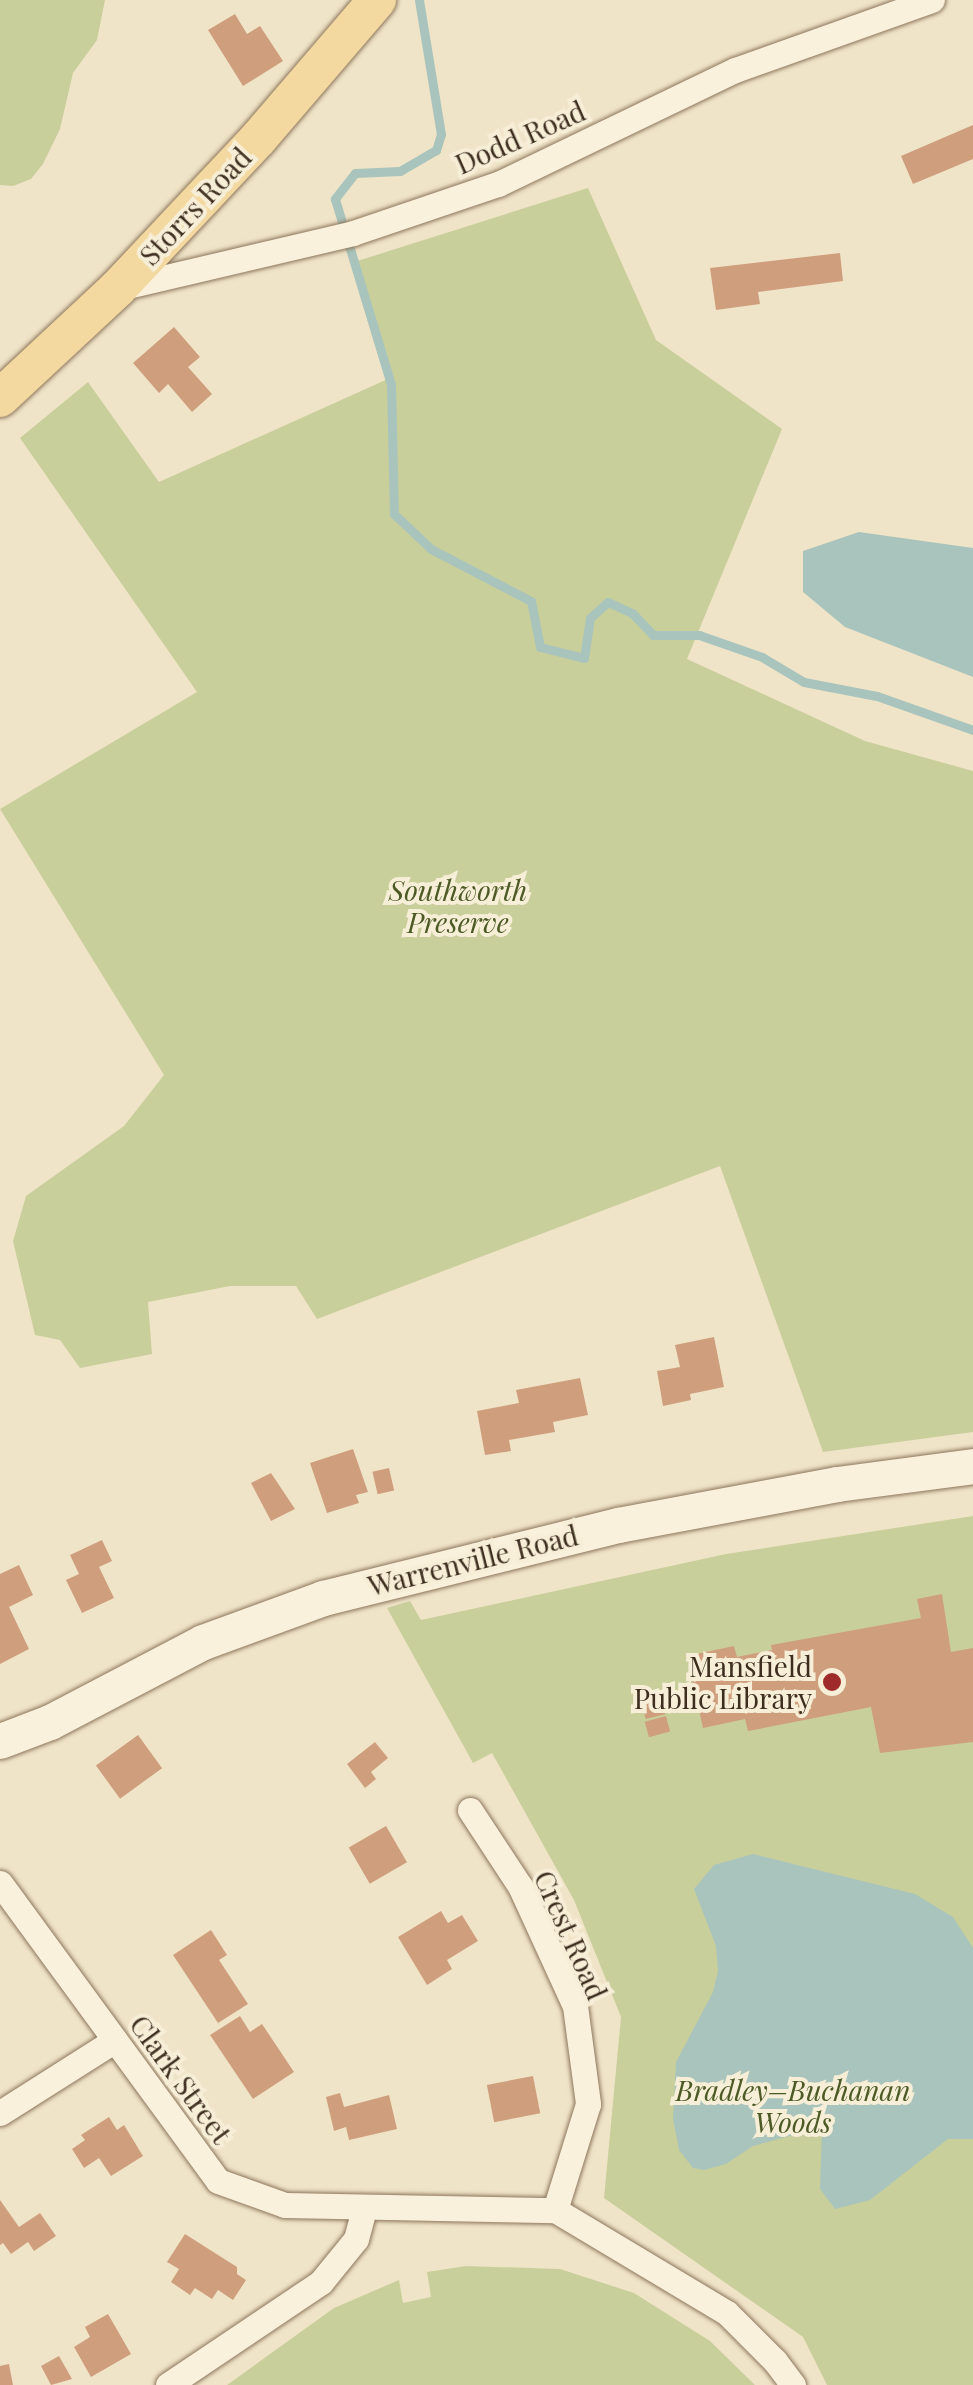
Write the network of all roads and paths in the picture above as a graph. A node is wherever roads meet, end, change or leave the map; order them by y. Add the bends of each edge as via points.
1 (377, 0) edge
2 (932, 0) edge
3 (118, 288) junction
4 (0, 398) edge
5 (973, 1466) edge
6 (0, 1742) edge
7 (470, 1810) dead end
8 (0, 1882) edge
9 (115, 2040) junction
10 (0, 2113) edge
11 (364, 2209) junction
12 (554, 2210) junction
13 (168, 2385) edge
14 (793, 2385) edge

1 - 3 main road, Storrs Road
2 - 3 street, Dodd Road via 735,70 498,184 353,233
3 - 4 main road, Storrs Road
5 - 6 main road, Warrenville Road via 618,1525 324,1598 204,1642
7 - 12 street, Crest Road via 520,1886 575,2006 588,2104
8 - 9 street, Clark Street
9 - 10 street
9 - 11 street, Clark Street via 218,2181 285,2205
11 - 12 street, Clark Street
11 - 13 street via 356,2239 321,2282
12 - 14 street via 727,2313

